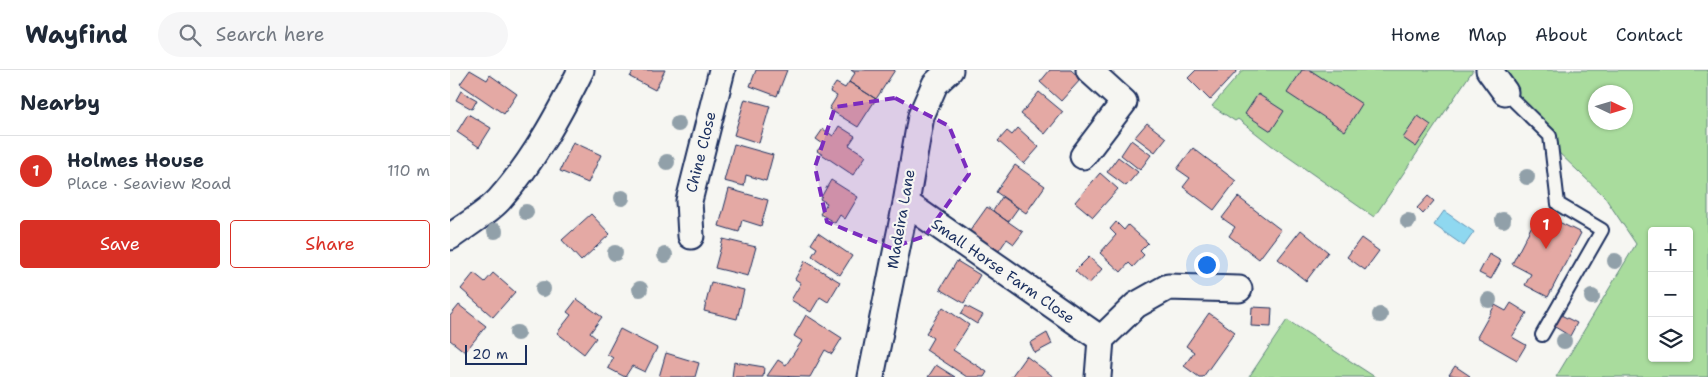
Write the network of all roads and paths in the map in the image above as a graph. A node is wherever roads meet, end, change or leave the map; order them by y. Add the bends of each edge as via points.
1 (581, 70) edge
2 (722, 70) edge
3 (950, 70) edge
4 (1089, 70) edge
5 (1489, 70) edge
6 (1505, 92) joint
7 (1083, 156) dead end
8 (906, 203) junction
9 (691, 236) dead end
10 (450, 237) edge
11 (1239, 289) dead end
12 (1542, 335) dead end
13 (1101, 339) junction
14 (871, 377) edge
15 (1098, 377) edge

1 - 10 street via 529,162 498,201
2 - 9 street, Chine Close via 689,200
3 - 8 street, Madeira Lane via 935,84 921,116
4 - 7 street via 1124,102
5 - 6 street
6 - 12 lane via 1550,136 1558,204 1602,230
8 - 13 street, Small Horse Farm Close
8 - 14 street, Madeira Lane
11 - 13 street via 1168,287 1136,304
13 - 15 street

